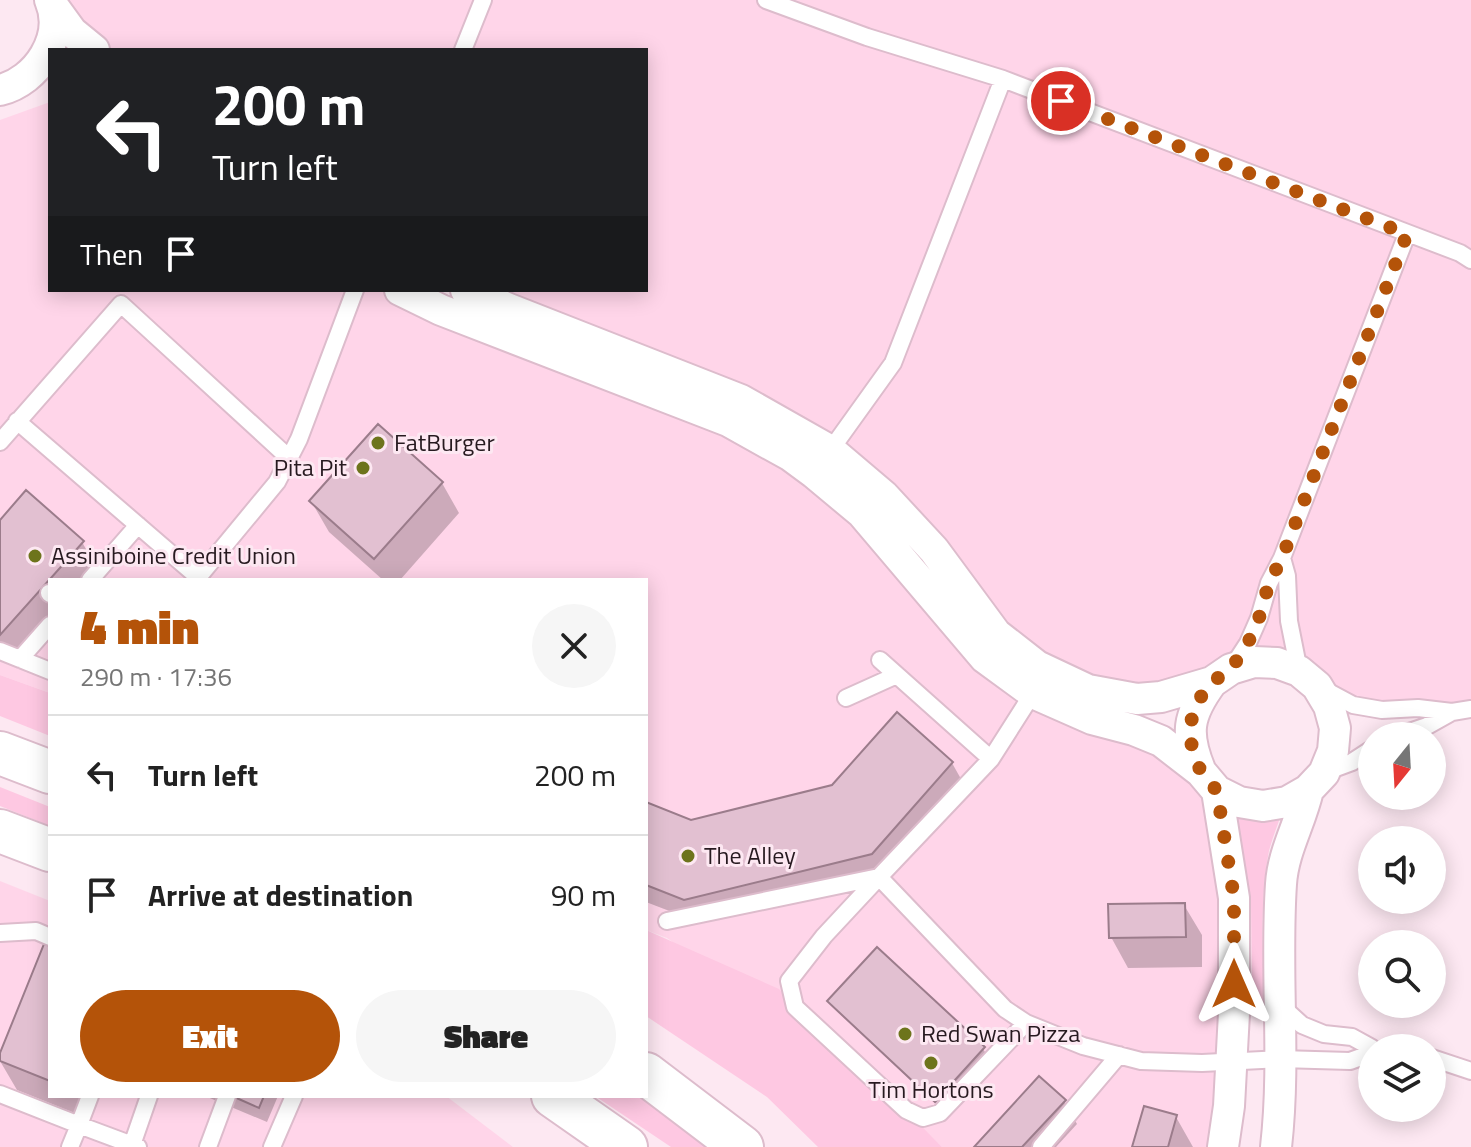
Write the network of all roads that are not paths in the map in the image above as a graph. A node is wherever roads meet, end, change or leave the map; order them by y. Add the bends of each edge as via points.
1 (483, 0) edge
2 (766, 0) edge
3 (51, 3) edge
4 (48, 48) edge
5 (48, 48) edge
6 (92, 48) edge
7 (464, 48) edge
8 (1003, 79) junction
9 (48, 87) edge
10 (6, 88) edge
11 (1407, 234) junction
12 (1471, 260) edge
13 (354, 292) edge
14 (404, 292) edge
15 (471, 292) edge
16 (17, 421) junction
17 (0, 442) edge
18 (289, 458) junction
19 (823, 462) junction
20 (138, 525) junction
21 (1282, 558) junction
22 (92, 578) edge
23 (196, 578) edge
24 (198, 578) edge
25 (48, 627) edge
26 (0, 651) edge
27 (20, 659) junction
28 (880, 660) dead end
29 (48, 670) edge
30 (897, 675) junction
31 (1222, 676) junction
32 (1308, 679) junction
33 (1033, 693) junction
34 (846, 698) dead end
35 (1471, 709) edge
36 (1452, 712) junction
37 (1434, 722) edge
38 (0, 753) edge
39 (1358, 758) edge
40 (991, 759) junction
41 (48, 771) edge
42 (1209, 782) junction
43 (1316, 782) junction
44 (0, 831) edge
45 (48, 849) edge
46 (879, 877) junction
47 (667, 921) dead end
48 (0, 933) edge
49 (48, 936) edge
50 (1280, 1005) junction
51 (1026, 1023) junction
52 (1358, 1041) edge
53 (1119, 1055) junction
54 (1358, 1057) edge
55 (1280, 1059) junction
56 (1232, 1063) junction
57 (1446, 1063) edge
58 (1471, 1071) edge
59 (648, 1076) edge
60 (0, 1094) edge
61 (89, 1098) edge
62 (148, 1098) edge
63 (226, 1098) edge
64 (293, 1098) edge
65 (556, 1098) edge
66 (79, 1125) junction
67 (135, 1146) edge
68 (70, 1147) edge
69 (208, 1147) edge
70 (272, 1147) edge
71 (626, 1147) edge
72 (742, 1147) edge
73 (1041, 1147) edge
74 (1223, 1147) edge
75 (1276, 1147) edge

1 - 7 lane
2 - 8 lane
3 - 5 street via 54,31
3 - 6 street
4 - 10 street via 32,74
8 - 11 lane
8 - 19 lane via 893,363
9 - 10 street
11 - 12 lane
11 - 21 lane
13 - 18 lane
14 - 19 street via 728,421 791,456
15 - 19 street via 741,400
16 - 17 lane
16 - 18 lane via 121,304
16 - 20 lane
18 - 24 lane via 277,482
19 - 31 street via 884,496 934,550 996,634 1037,666 1088,690 1137,699 1161,697
19 - 33 street via 985,658
20 - 22 lane
20 - 23 lane
21 - 31 lane via 1248,643
21 - 32 lane via 1289,621
25 - 27 lane
26 - 27 lane
27 - 29 lane
28 - 30 lane
30 - 34 lane
30 - 40 lane
31 - 32 street via 1254,662 1277,663
31 - 42 street via 1197,702 1190,725 1192,750
32 - 36 lane via 1353,705
32 - 43 street via 1329,706 1335,728 1333,751
33 - 40 lane
33 - 42 street via 1161,741
35 - 36 lane
36 - 37 lane
38 - 41 main road
39 - 43 lane
40 - 46 lane
42 - 43 street via 1239,802 1263,806 1287,802
42 - 56 street via 1234,898
43 - 50 street via 1290,842 1281,881
44 - 45 main road
46 - 47 lane
46 - 51 lane via 1005,1009
46 - 51 lane via 789,981 795,1007 906,1110 923,1118 940,1113
48 - 49 lane via 36,931
50 - 52 lane via 1302,1025
50 - 55 street
51 - 53 lane
53 - 56 lane via 1141,1061
53 - 73 lane
54 - 55 lane
55 - 56 lane
55 - 75 street
56 - 74 street
57 - 58 lane
59 - 72 main road
60 - 66 lane
61 - 66 lane
62 - 67 lane
63 - 69 lane
64 - 70 lane
65 - 71 main road
66 - 67 lane
66 - 68 lane

